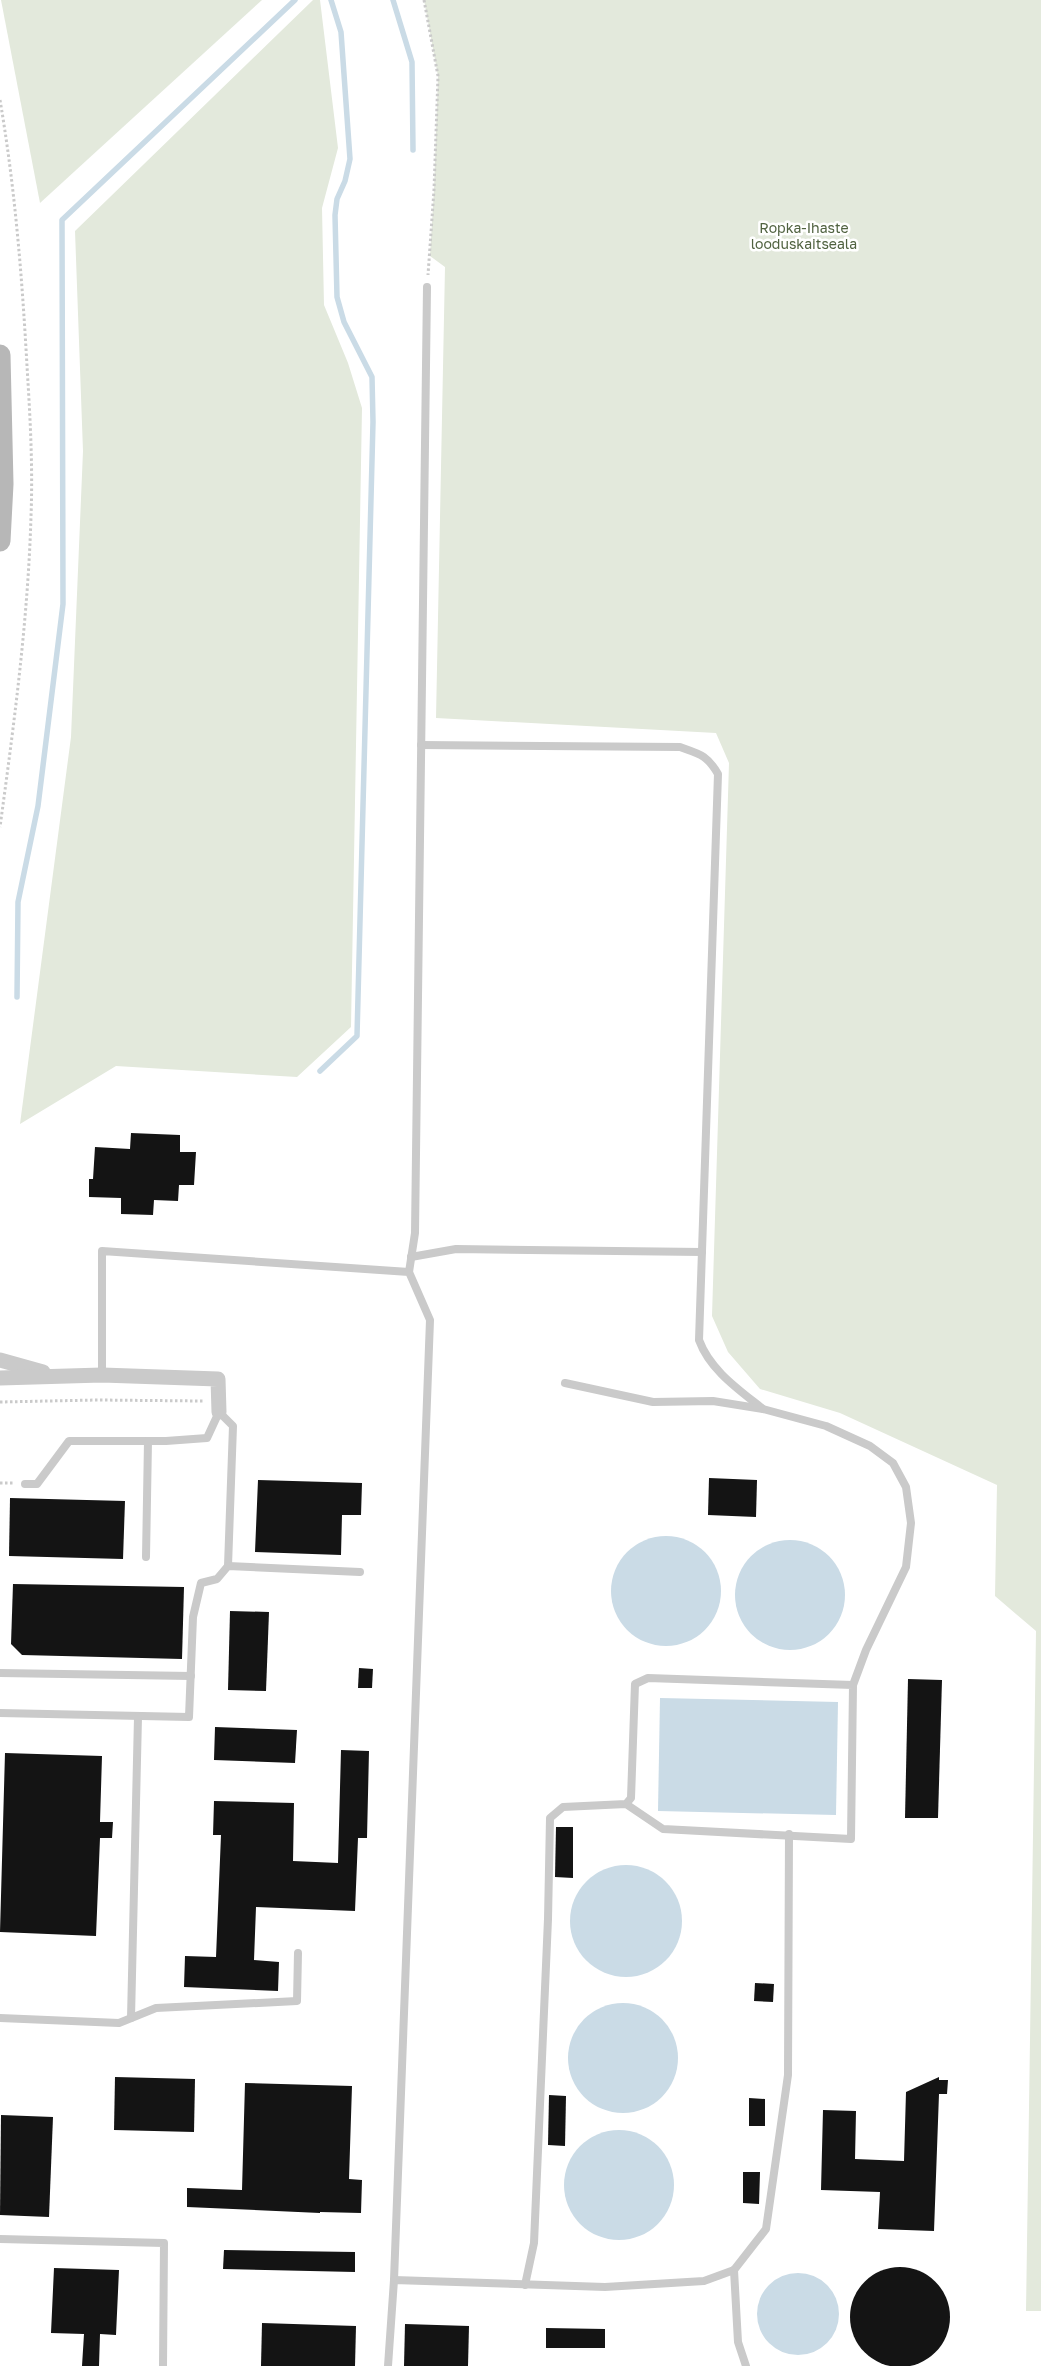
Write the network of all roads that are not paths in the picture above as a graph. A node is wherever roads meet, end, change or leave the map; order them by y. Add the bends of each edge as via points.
1 (427, 287) road end
2 (0, 355) edge
3 (0, 541) edge
4 (422, 745) junction
5 (702, 1252) junction
6 (411, 1257) junction
7 (409, 1272) junction
8 (0, 1360) edge
9 (102, 1375) junction
10 (59, 1377) junction
11 (0, 1378) edge
12 (565, 1384) dead end
13 (219, 1406) junction
14 (763, 1408) junction
15 (148, 1441) junction
16 (25, 1484) dead end
17 (146, 1557) dead end
18 (228, 1566) junction
19 (360, 1572) dead end
20 (0, 1673) edge
21 (190, 1676) junction
22 (853, 1685) junction
23 (0, 1713) edge
24 (138, 1717) junction
25 (626, 1804) junction
26 (789, 1834) junction
27 (298, 1953) dead end
28 (0, 2018) edge
29 (131, 2018) junction
30 (0, 2239) edge
31 (734, 2270) junction
32 (394, 2280) junction
33 (525, 2285) junction
34 (163, 2366) edge
35 (388, 2366) edge
36 (746, 2366) edge

1 - 4 lane
2 - 3 main road via 3,484
4 - 5 lane via 680,747 710,760 718,774
4 - 6 lane via 415,1233
5 - 6 lane via 456,1249
5 - 14 lane via 698,1313 701,1346 734,1386
6 - 7 lane
7 - 9 lane via 102,1251
7 - 32 lane via 430,1320
8 - 10 street
9 - 10 street
9 - 13 street via 218,1378
10 - 11 street
12 - 14 lane via 653,1402 713,1401
13 - 15 lane via 206,1438
13 - 18 lane via 233,1426
14 - 22 lane via 826,1426 870,1446 893,1462 906,1487 911,1523 906,1567
15 - 16 lane via 69,1441 37,1484
15 - 17 lane
18 - 19 lane
18 - 21 lane via 217,1579 201,1583 193,1617
20 - 21 lane
21 - 24 lane via 189,1717
22 - 25 lane via 648,1678 635,1684 631,1798
22 - 26 lane via 851,1839
23 - 24 lane
24 - 29 lane
25 - 26 lane via 663,1829
25 - 33 lane via 563,1807 550,1818 534,2243
26 - 31 lane via 788,2075 766,2229
27 - 29 lane via 297,2001 156,2008
28 - 29 lane via 119,2023
30 - 34 lane via 164,2243
31 - 33 lane via 704,2281 605,2287
31 - 36 lane via 738,2342
32 - 33 lane
32 - 35 lane

